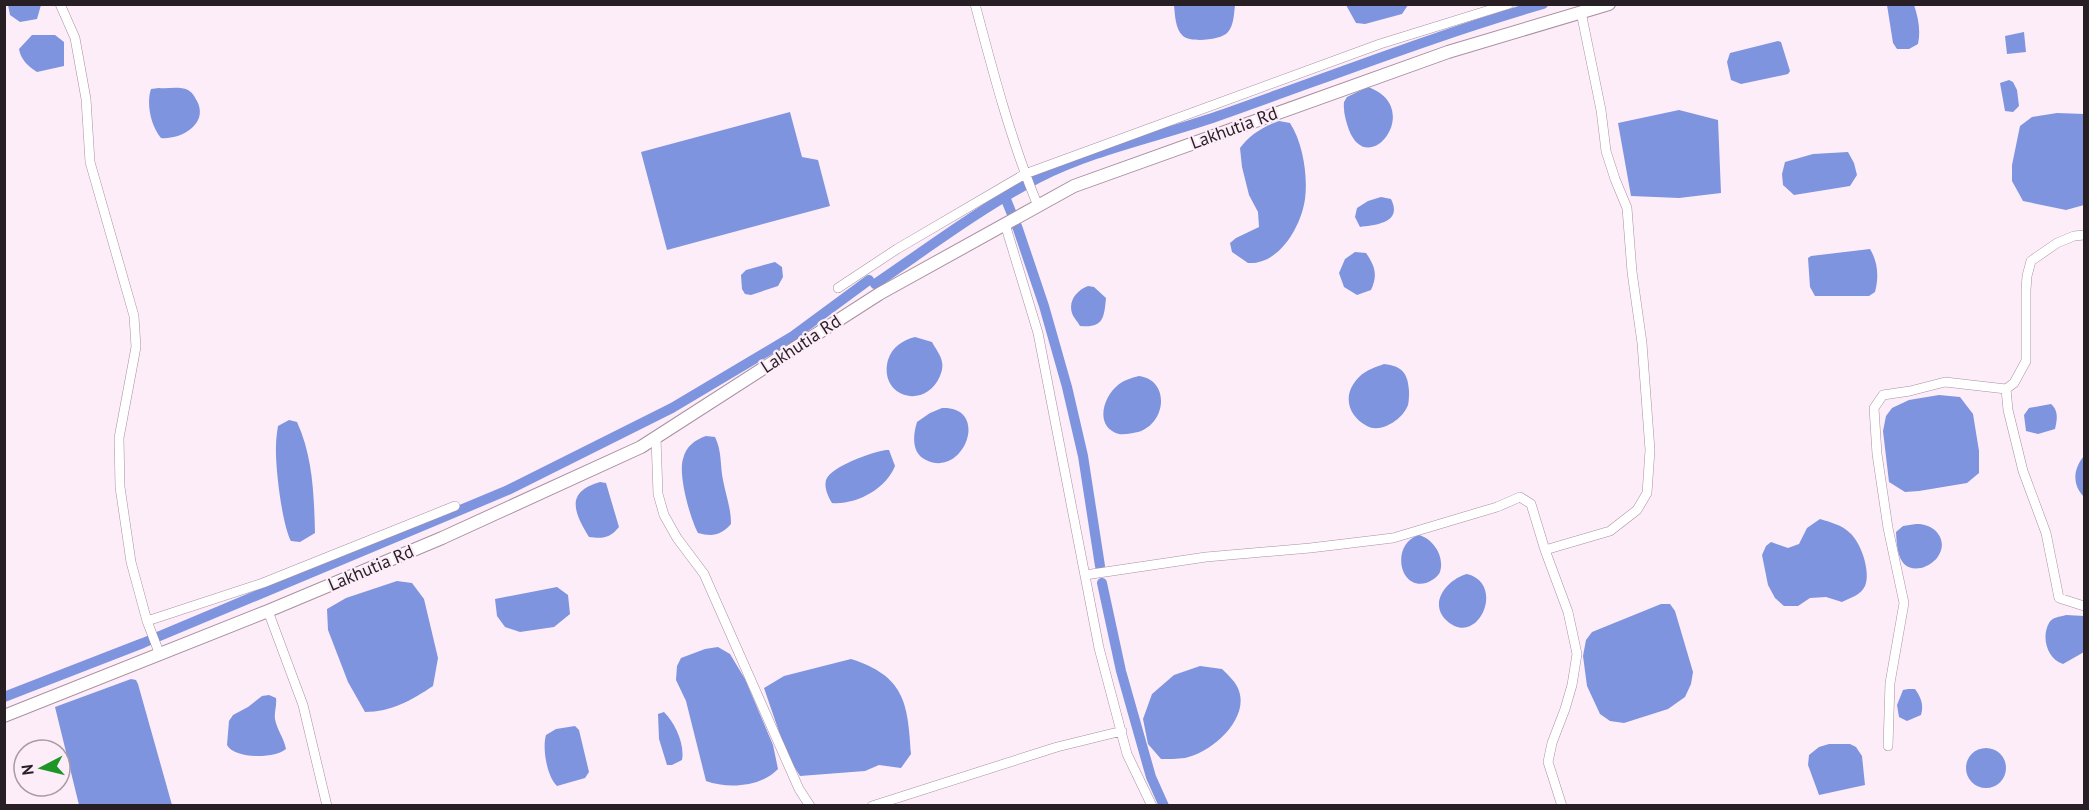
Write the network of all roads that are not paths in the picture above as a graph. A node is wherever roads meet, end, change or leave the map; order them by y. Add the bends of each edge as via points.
1 (60, 4) edge
2 (975, 4) edge
3 (1509, 4) edge
4 (1609, 4) edge
5 (1581, 12) junction
6 (1025, 174) junction
7 (1038, 206) junction
8 (1005, 224) junction
9 (2085, 235) edge
10 (838, 288) dead end
11 (2006, 389) junction
12 (656, 438) junction
13 (455, 506) dead end
14 (1545, 550) junction
15 (1085, 575) junction
16 (2085, 606) edge
17 (268, 612) junction
18 (147, 621) junction
19 (160, 655) junction
20 (4, 716) edge
21 (1122, 731) junction
22 (1888, 746) dead end
23 (327, 806) edge
24 (810, 806) edge
25 (872, 806) edge
26 (1152, 806) edge
27 (1562, 806) edge

1 - 18 street via 75,38 86,99 90,162 134,316 136,347 119,438 120,487 131,562
2 - 6 street
3 - 6 street via 1380,44
4 - 5 street, Lakhutia Rd
5 - 7 street, Lakhutia Rd via 1448,52 1293,107 1074,186
5 - 14 street via 1606,151 1627,208 1650,450 1647,493 1637,510 1610,531
6 - 7 street
6 - 10 street
7 - 8 street, Lakhutia Rd
8 - 12 street, Lakhutia Rd via 879,294
8 - 15 street via 1038,333
9 - 11 street via 2057,243 2031,261 2026,290 2026,361 2014,383
11 - 16 street via 2020,459 2046,534 2059,598
11 - 22 street via 1945,382 1883,395 1874,408 1882,492 1905,603 1890,683
12 - 17 street, Lakhutia Rd via 442,538
12 - 24 street via 658,494 664,515 704,574
13 - 18 street via 263,583
14 - 15 street via 1531,504 1520,497 1393,538 1206,557
14 - 27 street via 1568,612 1577,654 1572,685 1548,762
15 - 21 street via 1099,648
17 - 19 street, Lakhutia Rd
17 - 23 street via 303,705
18 - 19 street
19 - 20 street, Lakhutia Rd
21 - 25 street via 1057,747
21 - 26 street via 1127,754

